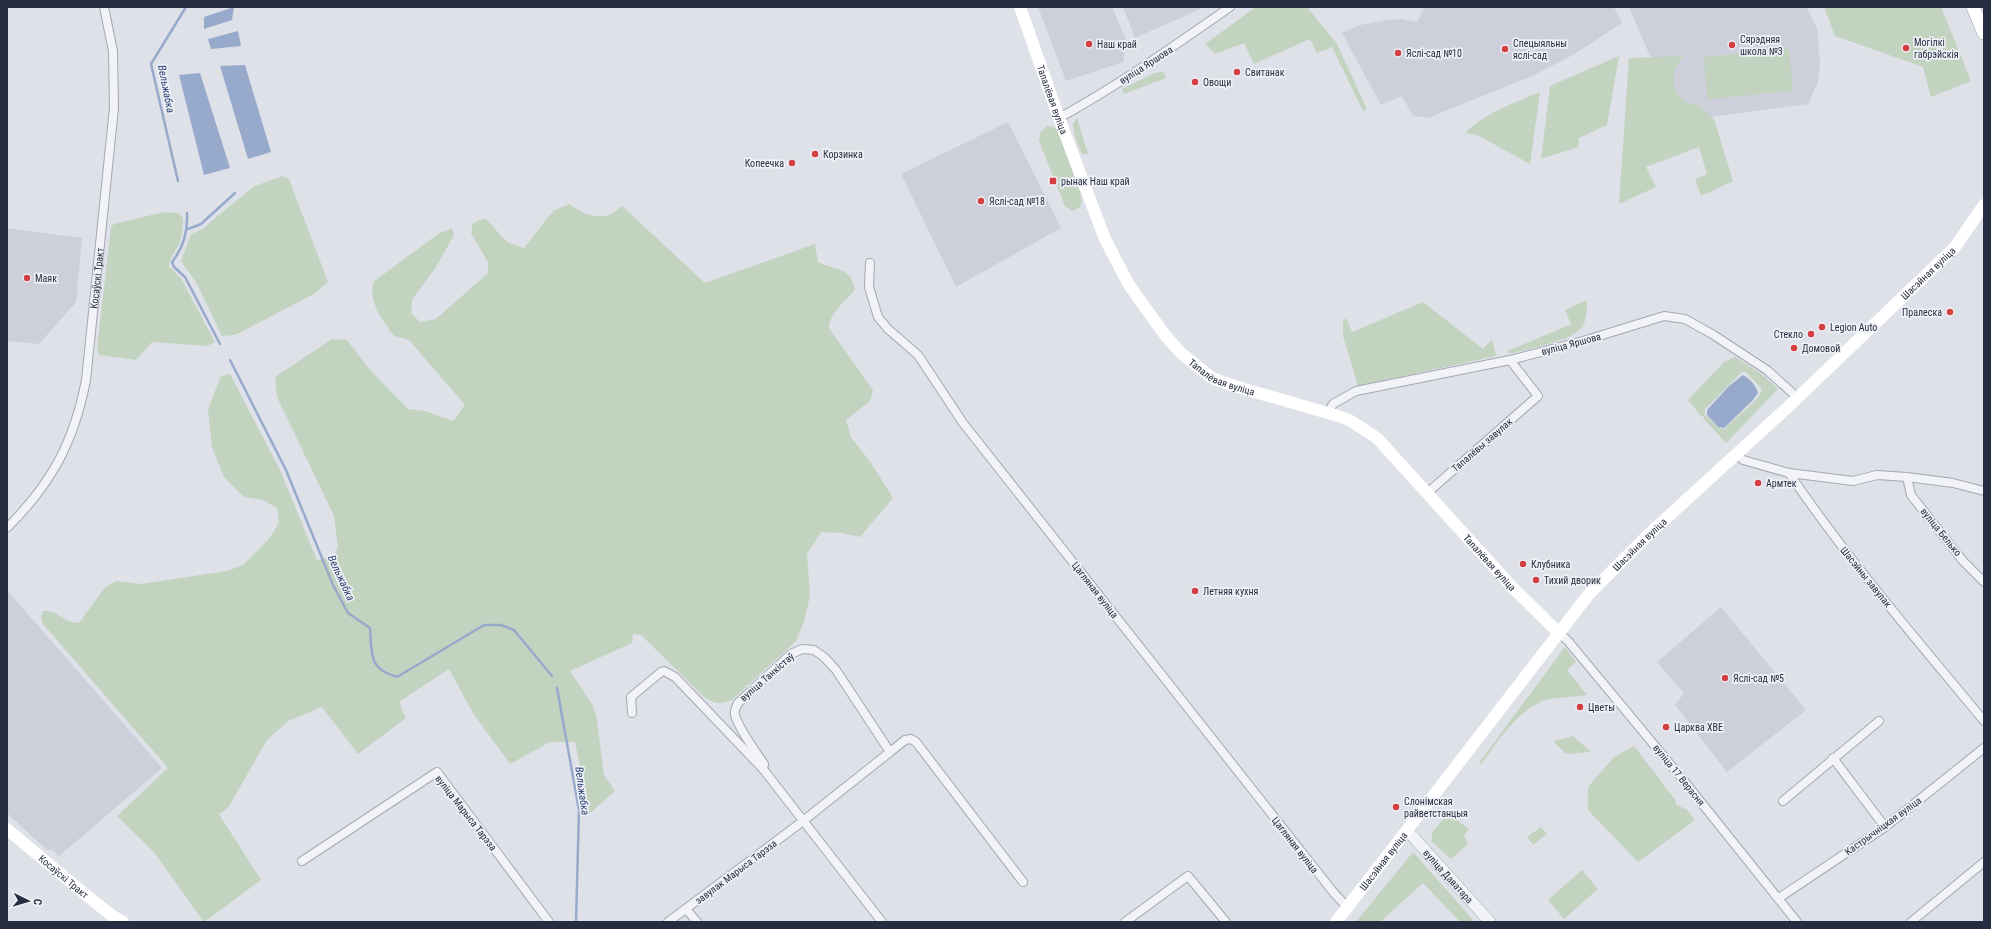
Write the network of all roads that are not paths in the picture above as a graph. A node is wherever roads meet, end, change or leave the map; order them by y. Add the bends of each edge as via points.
1 (104, 7) edge
2 (1020, 7) edge
3 (1230, 7) edge
4 (1973, 7) edge
5 (1984, 33) edge
6 (1059, 118) junction
7 (1984, 205) edge
8 (870, 263) dead end
9 (1510, 360) junction
10 (1798, 398) junction
11 (1328, 413) junction
12 (1736, 454) junction
13 (1789, 473) junction
14 (1907, 477) junction
15 (1984, 492) edge
16 (1426, 494) junction
17 (7, 528) edge
18 (1984, 582) edge
19 (1558, 632) junction
20 (632, 713) dead end
21 (1879, 721) dead end
22 (1984, 721) edge
23 (1984, 748) edge
24 (890, 752) junction
25 (1833, 758) junction
26 (763, 769) junction
27 (1783, 801) dead end
28 (803, 821) junction
29 (1885, 827) junction
30 (7, 829) edge
31 (1407, 830) junction
32 (302, 861) dead end
33 (1984, 862) edge
34 (1023, 882) dead end
35 (1779, 898) junction
36 (1347, 908) junction
37 (686, 909) junction
38 (123, 922) edge
39 (550, 922) edge
40 (668, 922) edge
41 (697, 922) edge
42 (882, 922) edge
43 (1125, 922) edge
44 (1226, 922) edge
45 (1336, 922) edge
46 (1490, 922) edge
47 (1797, 922) edge
48 (1912, 922) edge

1 - 17 street, Косаўскі Тракт via 112,51 114,108 86,380 81,407 73,433 61,457 35,496
2 - 6 main road, Тапалёвая вуліца
3 - 6 street, вуліца Яршова via 1188,38
4 - 5 main road
6 - 11 main road, Тапалёвая вуліца via 1115,260 1147,312 1181,353 1212,378
7 - 10 main road, Шасэйная вуліца via 1955,247
8 - 36 street, Цагляная вуліца via 869,287 878,317 918,355 963,423
9 - 10 street, вуліца Яршова via 1664,316 1674,316 1712,334 1767,370
9 - 11 street, вуліца Яршова via 1356,391 1333,404
9 - 16 street, Тапалёвы завулак via 1538,396
10 - 12 main road, Шасэйная вуліца
11 - 16 main road, Тапалёвая вуліца via 1351,421 1376,438
12 - 13 street via 1743,460
12 - 19 main road, Шасэйная вуліца via 1609,573
13 - 14 street via 1853,481 1877,475
13 - 22 street, Шасэйны завулак via 1822,522
14 - 15 street via 1953,483
14 - 18 street, вуліца Белько via 1911,495
16 - 19 main road, Тапалёвая вуліца via 1513,588
19 - 31 main road, Шасэйная вуліца
19 - 35 street, вуліца 17 Верасня via 1644,732
20 - 26 street, вуліца Танкістаў via 631,697 648,681 664,671 675,677 701,702
21 - 25 street
23 - 29 street, Кастрычніцкая вуліца
24 - 26 street, вуліца Танкістаў via 836,670 814,650 802,649 791,654 738,703 735,709 739,724 764,764
24 - 28 street
24 - 34 street via 905,740 911,739 916,742
25 - 27 street
25 - 29 street
26 - 28 street, вуліца Танкістаў
28 - 37 street, завулак Марыса Тарэза
28 - 42 street, вуліца Танкістаў
29 - 35 street, Кастрычніцкая вуліца
30 - 38 main road, Косаўскі Тракт via 111,915
31 - 36 main road, Шасэйная вуліца
31 - 46 street, вуліца Даватара
32 - 39 street, вуліца Марыса Тарэза via 437,772
33 - 48 street
35 - 47 street, вуліца 17 Верасня
36 - 45 main road, Шасэйная вуліца
37 - 40 street, завулак Марыса Тарэза
37 - 41 street
43 - 44 street via 1188,876

